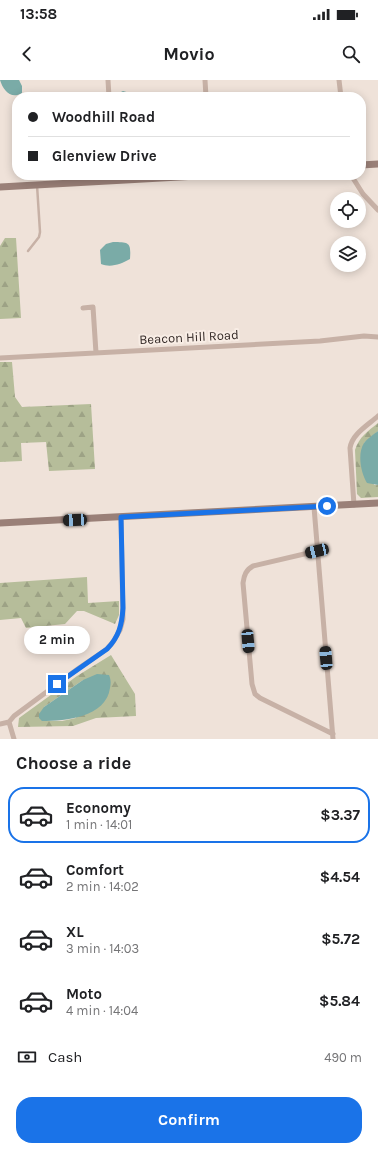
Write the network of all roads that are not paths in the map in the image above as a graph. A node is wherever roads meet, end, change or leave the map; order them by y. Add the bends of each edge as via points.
1 (108, 80) edge
2 (205, 80) edge
3 (339, 80) edge
4 (109, 92) edge
5 (206, 92) edge
6 (340, 92) edge
7 (378, 164) edge
8 (366, 165) edge
9 (91, 180) edge
10 (354, 180) edge
11 (37, 185) junction
12 (0, 187) edge
13 (378, 210) edge
14 (28, 251) dead end
15 (83, 308) dead end
16 (378, 337) edge
17 (96, 353) junction
18 (0, 358) edge
19 (378, 416) edge
20 (378, 503) edge
21 (354, 505) junction
22 (314, 507) junction
23 (121, 517) junction
24 (0, 523) edge
25 (317, 551) junction
26 (9, 722) junction
27 (0, 724) edge
28 (333, 736) edge
29 (14, 739) edge

1 - 4 street
2 - 5 street
3 - 6 street
7 - 8 street
9 - 11 street
10 - 13 street
11 - 12 street
11 - 14 lane via 40,232
15 - 17 street via 93,307
16 - 17 street, Beacon Hill Road
17 - 18 street, Beacon Hill Road
19 - 21 street via 356,435 351,443
20 - 21 street
21 - 22 street
22 - 23 street
22 - 25 street
23 - 24 street
23 - 26 street via 122,619 114,642
25 - 28 street
25 - 28 street via 253,566 244,575 251,676 254,694
26 - 27 street
26 - 29 street

